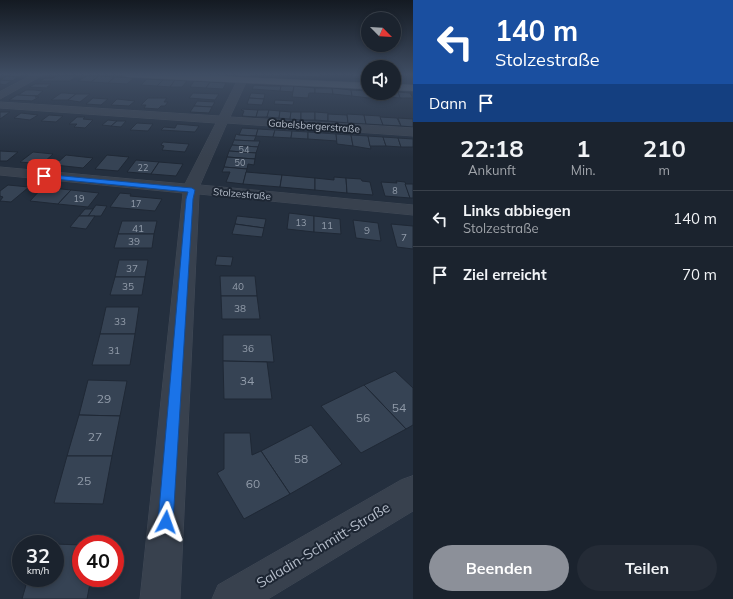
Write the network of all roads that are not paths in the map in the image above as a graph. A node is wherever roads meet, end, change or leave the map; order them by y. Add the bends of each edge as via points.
1 (231, 102) edge
2 (0, 105) edge
3 (223, 120) junction
4 (413, 132) edge
5 (0, 172) edge
6 (192, 190) junction
7 (413, 210) edge
8 (413, 492) edge
9 (160, 599) edge
10 (232, 599) edge

1 - 3 street
2 - 3 street, Gabelsbergerstraße
3 - 4 street, Gabelsbergerstraße
3 - 6 street
5 - 6 street, Stolzestraße
6 - 7 street, Stolzestraße
6 - 9 street via 188,214
8 - 10 street, Saladin-Schmitt-Straße

